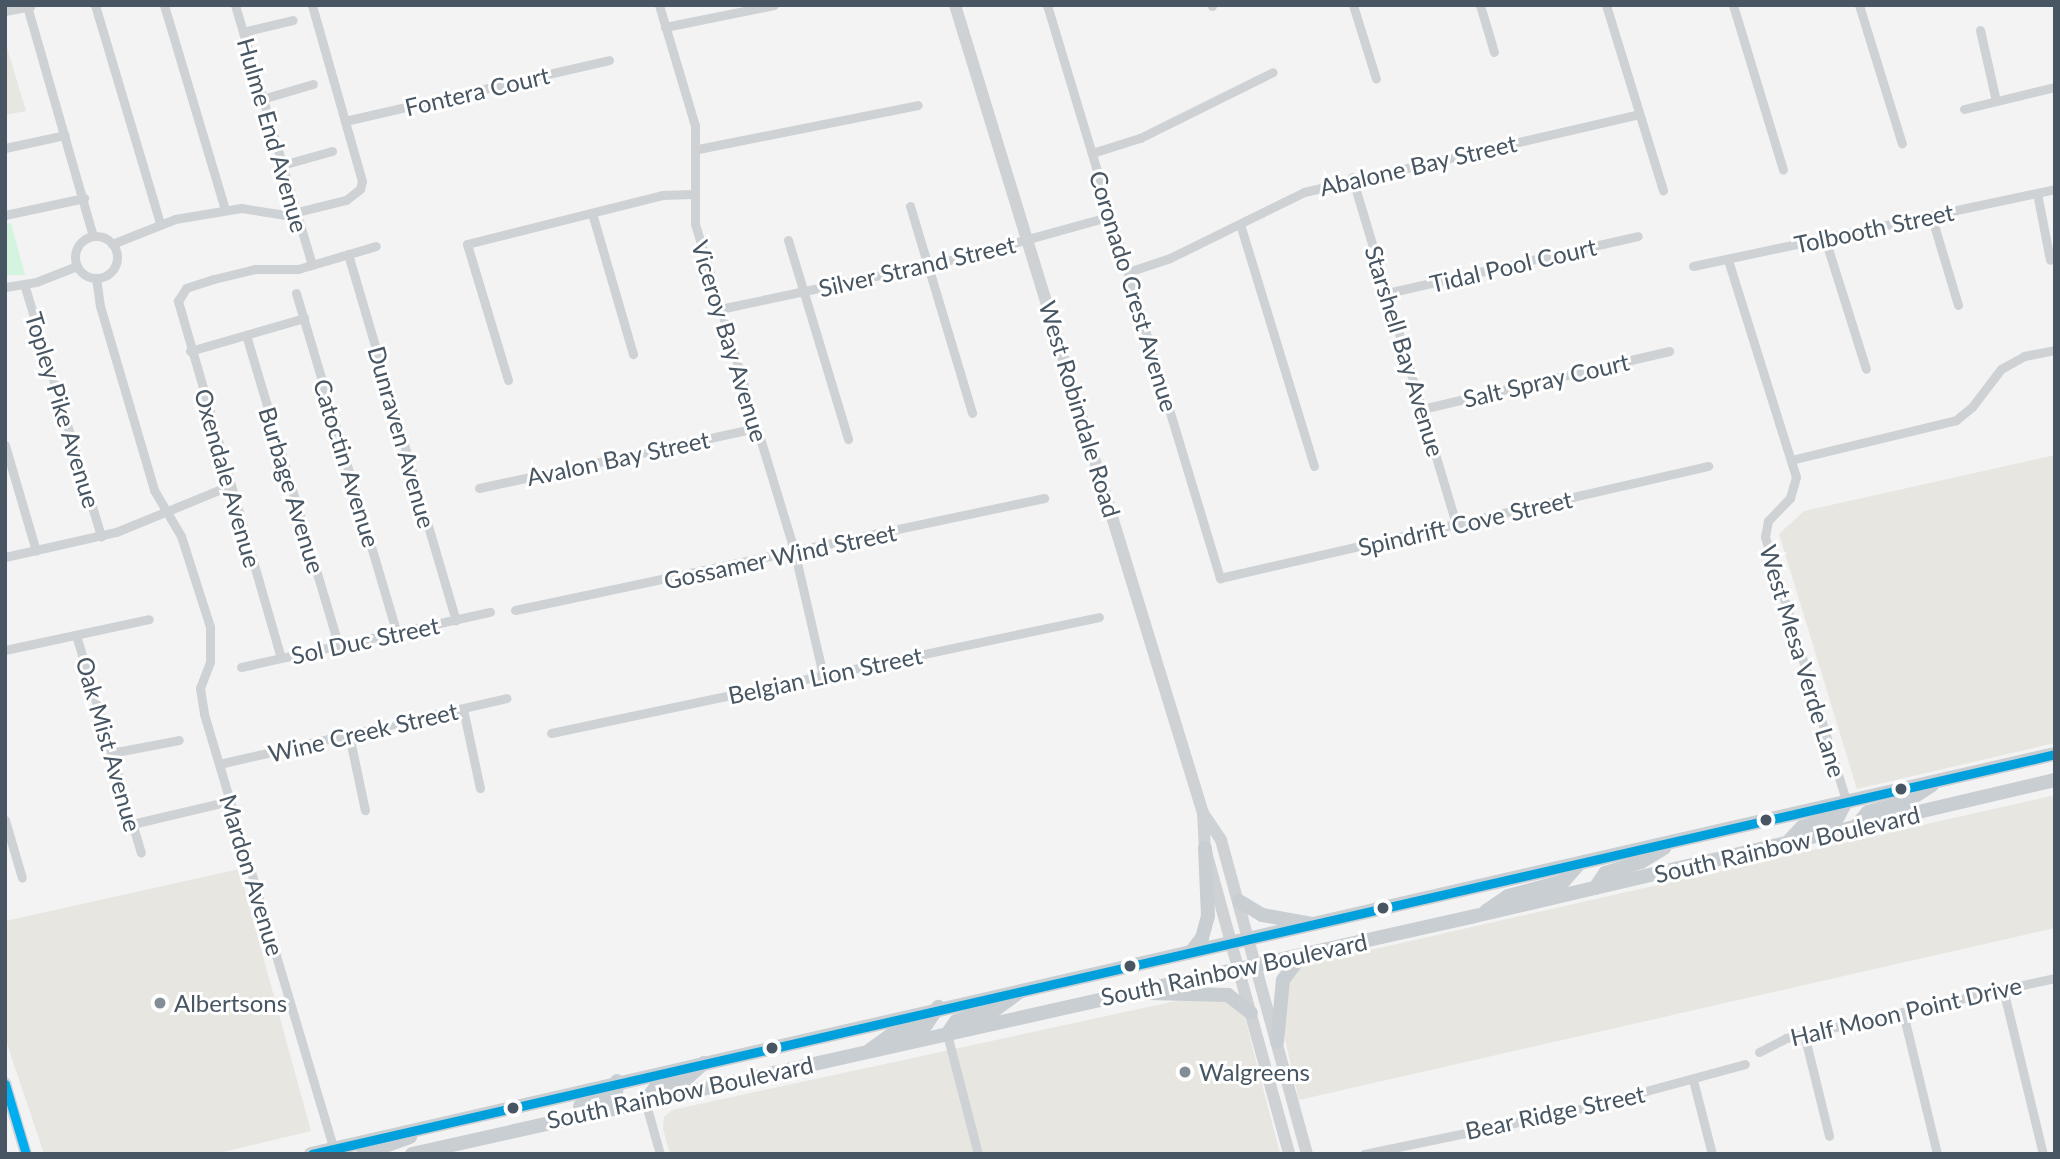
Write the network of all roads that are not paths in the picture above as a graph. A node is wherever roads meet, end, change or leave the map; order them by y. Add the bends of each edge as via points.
1 (95, 5) edge
2 (164, 5) edge
3 (234, 5) edge
4 (312, 5) edge
5 (659, 5) edge
6 (774, 5) edge
7 (955, 5) edge
8 (1047, 5) edge
9 (1353, 5) edge
10 (1480, 5) edge
11 (1606, 5) edge
12 (1733, 5) edge
13 (1859, 5) edge
14 (30, 6) edge
15 (5, 11) edge
16 (293, 20) dead end
17 (665, 27) junction
18 (1980, 30) dead end
19 (243, 32) junction
20 (1494, 52) dead end
21 (609, 60) dead end
22 (1273, 72) dead end
23 (1376, 79) dead end
24 (313, 84) dead end
25 (2055, 87) edge
26 (262, 99) junction
27 (1996, 101) junction
28 (918, 105) dead end
29 (1964, 108) dead end
30 (1640, 114) junction
31 (345, 121) junction
32 (65, 135) junction
33 (1902, 144) dead end
34 (5, 148) edge
35 (698, 149) junction
36 (332, 151) dead end
37 (1092, 153) junction
38 (282, 164) junction
39 (1783, 170) dead end
40 (1352, 177) junction
41 (2055, 189) edge
42 (1663, 190) dead end
43 (2037, 193) junction
44 (693, 194) junction
45 (84, 198) junction
46 (910, 206) dead end
47 (225, 210) junction
48 (297, 213) junction
49 (592, 213) junction
50 (5, 215) edge
51 (1931, 215) junction
52 (1111, 216) junction
53 (160, 223) junction
54 (1240, 224) junction
55 (93, 236) junction
56 (1638, 236) dead end
57 (1825, 239) junction
58 (788, 240) dead end
59 (1029, 240) junction
60 (112, 244) junction
61 (376, 246) dead end
62 (348, 254) junction
63 (1728, 260) junction
64 (2050, 260) dead end
65 (927, 264) junction
66 (312, 265) junction
67 (77, 266) junction
68 (1693, 266) dead end
69 (1128, 272) junction
70 (96, 278) junction
71 (24, 284) junction
72 (5, 287) edge
73 (296, 293) dead end
74 (804, 293) junction
75 (1387, 293) junction
76 (1958, 305) dead end
77 (720, 309) junction
78 (304, 318) junction
79 (246, 335) junction
80 (2055, 350) edge
81 (190, 351) junction
82 (1669, 351) dead end
83 (633, 354) dead end
84 (1866, 369) dead end
85 (508, 380) dead end
86 (1422, 410) junction
87 (972, 413) dead end
88 (756, 428) junction
89 (848, 439) dead end
90 (5, 445) edge
91 (1791, 460) junction
92 (1708, 466) dead end
93 (1314, 467) dead end
94 (229, 486) junction
95 (479, 488) dead end
96 (1044, 498) dead end
97 (167, 509) junction
98 (1457, 526) junction
99 (101, 536) junction
100 (36, 551) junction
101 (795, 554) junction
102 (5, 557) edge
103 (1220, 578) joint
104 (515, 610) dead end
105 (490, 612) dead end
106 (1100, 617) dead end
107 (149, 619) dead end
108 (456, 620) junction
109 (397, 633) junction
110 (76, 635) junction
111 (339, 646) junction
112 (5, 650) edge
113 (281, 659) junction
114 (241, 667) dead end
115 (823, 675) junction
116 (508, 698) dead end
117 (463, 709) junction
118 (551, 733) dead end
119 (349, 735) junction
120 (179, 740) dead end
121 (111, 753) junction
122 (2055, 754) edge
123 (219, 764) junction
124 (1939, 780) junction
125 (2055, 780) edge
126 (481, 788) dead end
127 (230, 801) junction
128 (1846, 801) junction
129 (365, 810) dead end
130 (1203, 813) junction
131 (5, 820) edge
132 (132, 824) junction
133 (1854, 829) junction
134 (1674, 842) junction
135 (1786, 844) junction
136 (1205, 848) junction
137 (141, 853) dead end
138 (1579, 864) junction
139 (22, 878) dead end
140 (1595, 888) junction
141 (1239, 901) junction
142 (1479, 915) junction
143 (1315, 924) junction
144 (1251, 938) junction
145 (1233, 942) junction
146 (1191, 952) junction
147 (1302, 955) junction
148 (1258, 964) junction
149 (1240, 968) junction
150 (2055, 978) edge
151 (1023, 989) junction
152 (2003, 989) junction
153 (1123, 993) junction
154 (938, 1007) junction
155 (1251, 1013) junction
156 (1903, 1013) junction
157 (947, 1034) junction
158 (1804, 1034) junction
159 (1277, 1042) junction
160 (869, 1051) junction
161 (1759, 1052) dead end
162 (705, 1062) junction
163 (1745, 1064) dead end
164 (1693, 1080) junction
165 (617, 1081) junction
166 (5, 1083) edge
167 (645, 1101) junction
168 (561, 1118) junction
169 (1281, 1124) junction
170 (433, 1126) junction
171 (1829, 1136) dead end
172 (333, 1151) edge
173 (26, 1154) edge
174 (312, 1154) edge
175 (363, 1154) edge
176 (412, 1154) edge
177 (660, 1154) edge
178 (978, 1154) edge
179 (1289, 1154) edge
180 (1299, 1154) edge
181 (1307, 1154) edge
182 (1364, 1154) edge
183 (1712, 1154) edge
184 (1937, 1154) edge
185 (2043, 1154) edge

1 - 53 street
2 - 47 street
3 - 19 street, Hulme End Avenue
4 - 31 street
5 - 17 street, Viceroy Bay Avenue
6 - 17 street
7 - 59 main road, West Robindale Road
8 - 37 street, Coronado Crest Avenue
9 - 23 street
10 - 20 street
11 - 30 street
12 - 39 street
13 - 33 street
14 - 15 street
14 - 32 street
16 - 19 street
17 - 35 street, Viceroy Bay Avenue
18 - 27 street
19 - 26 street, Hulme End Avenue
21 - 31 street, Fontera Court
22 - 37 street via 1140,138
24 - 26 street
25 - 27 street
26 - 38 street, Hulme End Avenue
27 - 29 street
28 - 35 street
30 - 40 street, Abalone Bay Street
30 - 42 street
31 - 48 street via 362,181 360,189 346,200
32 - 34 street
32 - 45 street
35 - 44 street, Viceroy Bay Avenue
36 - 38 street
37 - 52 street, Coronado Crest Avenue
38 - 48 street, Hulme End Avenue
40 - 54 street, Abalone Bay Street via 1304,192
40 - 75 street, Starshell Bay Avenue
41 - 43 street, Tolbooth Street
43 - 51 street, Tolbooth Street
43 - 64 street
44 - 49 street via 662,195
44 - 77 street, Viceroy Bay Avenue via 695,224
45 - 50 street
45 - 55 street
46 - 65 street
47 - 48 street
47 - 53 street
48 - 66 street, Hulme End Avenue
49 - 83 street
49 - 85 street via 467,244
51 - 57 street, Tolbooth Street
51 - 76 street
52 - 59 street, Silver Strand Street
52 - 69 street, Coronado Crest Avenue
53 - 60 street
54 - 69 street, Abalone Bay Street via 1170,258
54 - 93 street
55 - 60 street
55 - 67 street via 78,247
56 - 75 street, Tidal Pool Court
57 - 63 street, Tolbooth Street
57 - 84 street
58 - 74 street
59 - 65 street, Silver Strand Street
59 - 130 main road, West Robindale Road
60 - 70 street via 117,256 113,269
61 - 62 street
62 - 66 street
62 - 108 street, Dunraven Avenue
63 - 68 street, Tolbooth Street
63 - 91 street
65 - 74 street, Silver Strand Street
65 - 87 street
66 - 81 street, Oxendale Avenue via 239,272 194,284 179,297 178,308
67 - 70 street
67 - 71 street
69 - 103 street, Coronado Crest Avenue
70 - 97 street, Mardon Avenue via 100,306 155,490
71 - 72 street
71 - 99 street, Topley Pike Avenue
73 - 78 street, Catoctin Avenue
74 - 77 street, Silver Strand Street
74 - 89 street
75 - 86 street, Starshell Bay Avenue
77 - 88 street, Viceroy Bay Avenue
78 - 79 street
78 - 109 street, Catoctin Avenue
79 - 81 street
79 - 111 street, Burbage Avenue
80 - 91 street via 2024,356 2001,369 1956,420
81 - 94 street, Oxendale Avenue
82 - 86 street, Salt Spray Court
86 - 98 street, Starshell Bay Avenue
88 - 95 street, Avalon Bay Street
88 - 101 street, Viceroy Bay Avenue
90 - 100 street
91 - 128 street, West Mesa Verde Lane via 1796,477 1790,498 1768,521 1765,537
92 - 98 street, Spindrift Cove Street
94 - 97 street
94 - 113 street, Oxendale Avenue
96 - 101 street, Gossamer Wind Street
97 - 99 street
97 - 123 street, Mardon Avenue via 181,536 210,627 210,662 201,700
98 - 103 street, Spindrift Cove Street
99 - 100 street
100 - 102 street
101 - 104 street, Gossamer Wind Street
101 - 115 street, Viceroy Bay Avenue
105 - 108 street, Sol Duc Street
106 - 115 street, Belgian Lion Street
107 - 110 street
108 - 109 street, Sol Duc Street
109 - 111 street, Sol Duc Street
110 - 112 street
110 - 121 street, Oak Mist Avenue
111 - 113 street, Sol Duc Street
113 - 114 street, Sol Duc Street
115 - 118 street, Belgian Lion Street
116 - 117 street, Wine Creek Street
117 - 119 street, Wine Creek Street
117 - 126 street
119 - 123 street, Wine Creek Street
119 - 129 street
120 - 121 street
121 - 132 street, Oak Mist Avenue
122 - 124 main road, South Rainbow Boulevard
123 - 127 street, Mardon Avenue
124 - 128 main road, South Rainbow Boulevard
124 - 133 main road via 1906,802 1863,815
125 - 133 main road, South Rainbow Boulevard
127 - 132 street
127 - 172 street, Mardon Avenue
128 - 134 main road, South Rainbow Boulevard
128 - 135 main road via 1838,817 1802,827
130 - 136 main road, West Robindale Road
130 - 141 main road, West Robindale Road via 1221,840
131 - 139 street
132 - 137 street, Oak Mist Avenue
133 - 135 main road, South Rainbow Boulevard
134 - 138 main road, South Rainbow Boulevard
134 - 140 main road via 1641,862 1605,873
135 - 140 main road, South Rainbow Boulevard
136 - 145 main road, West Robindale Road
136 - 146 main road via 1208,916 1202,938
138 - 142 main road via 1564,881 1508,896
138 - 143 main road, South Rainbow Boulevard
140 - 142 main road, South Rainbow Boulevard
141 - 143 main road via 1262,915
141 - 144 main road, West Robindale Road
142 - 147 main road, South Rainbow Boulevard
143 - 144 main road, South Rainbow Boulevard
144 - 145 main road, South Rainbow Boulevard
144 - 148 main road, West Robindale Road
145 - 146 main road, South Rainbow Boulevard
145 - 149 main road, West Robindale Road
146 - 151 main road, South Rainbow Boulevard
147 - 148 main road, South Rainbow Boulevard
147 - 159 main road via 1283,980
148 - 149 main road, South Rainbow Boulevard
148 - 159 main road, West Robindale Road
149 - 153 main road, South Rainbow Boulevard
149 - 155 main road, West Robindale Road
150 - 152 street, Half Moon Point Drive
151 - 154 main road, South Rainbow Boulevard
151 - 157 main road via 996,1009 956,1021
152 - 156 street, Half Moon Point Drive
152 - 185 street
153 - 155 main road via 1228,995
153 - 157 main road, South Rainbow Boulevard
154 - 160 main road via 926,1025 892,1034
154 - 162 main road, South Rainbow Boulevard
155 - 169 main road, West Robindale Road
156 - 158 street, Half Moon Point Drive
156 - 184 street
157 - 160 main road, South Rainbow Boulevard
157 - 178 street
158 - 161 street, Half Moon Point Drive via 1777,1040
158 - 171 street
159 - 181 main road, West Robindale Road
160 - 167 main road, South Rainbow Boulevard
162 - 165 main road, South Rainbow Boulevard
162 - 167 main road via 686,1079 656,1087
163 - 164 street, Bear Ridge Street
164 - 182 street, Bear Ridge Street via 1576,1110
164 - 183 street
165 - 168 main road via 616,1095
165 - 170 main road, South Rainbow Boulevard
166 - 173 main road
167 - 168 main road, South Rainbow Boulevard
167 - 177 street
168 - 176 main road, South Rainbow Boulevard
169 - 179 main road, West Robindale Road
169 - 180 main road via 1289,1125
170 - 172 main road, South Rainbow Boulevard
170 - 175 main road
172 - 174 main road, South Rainbow Boulevard

